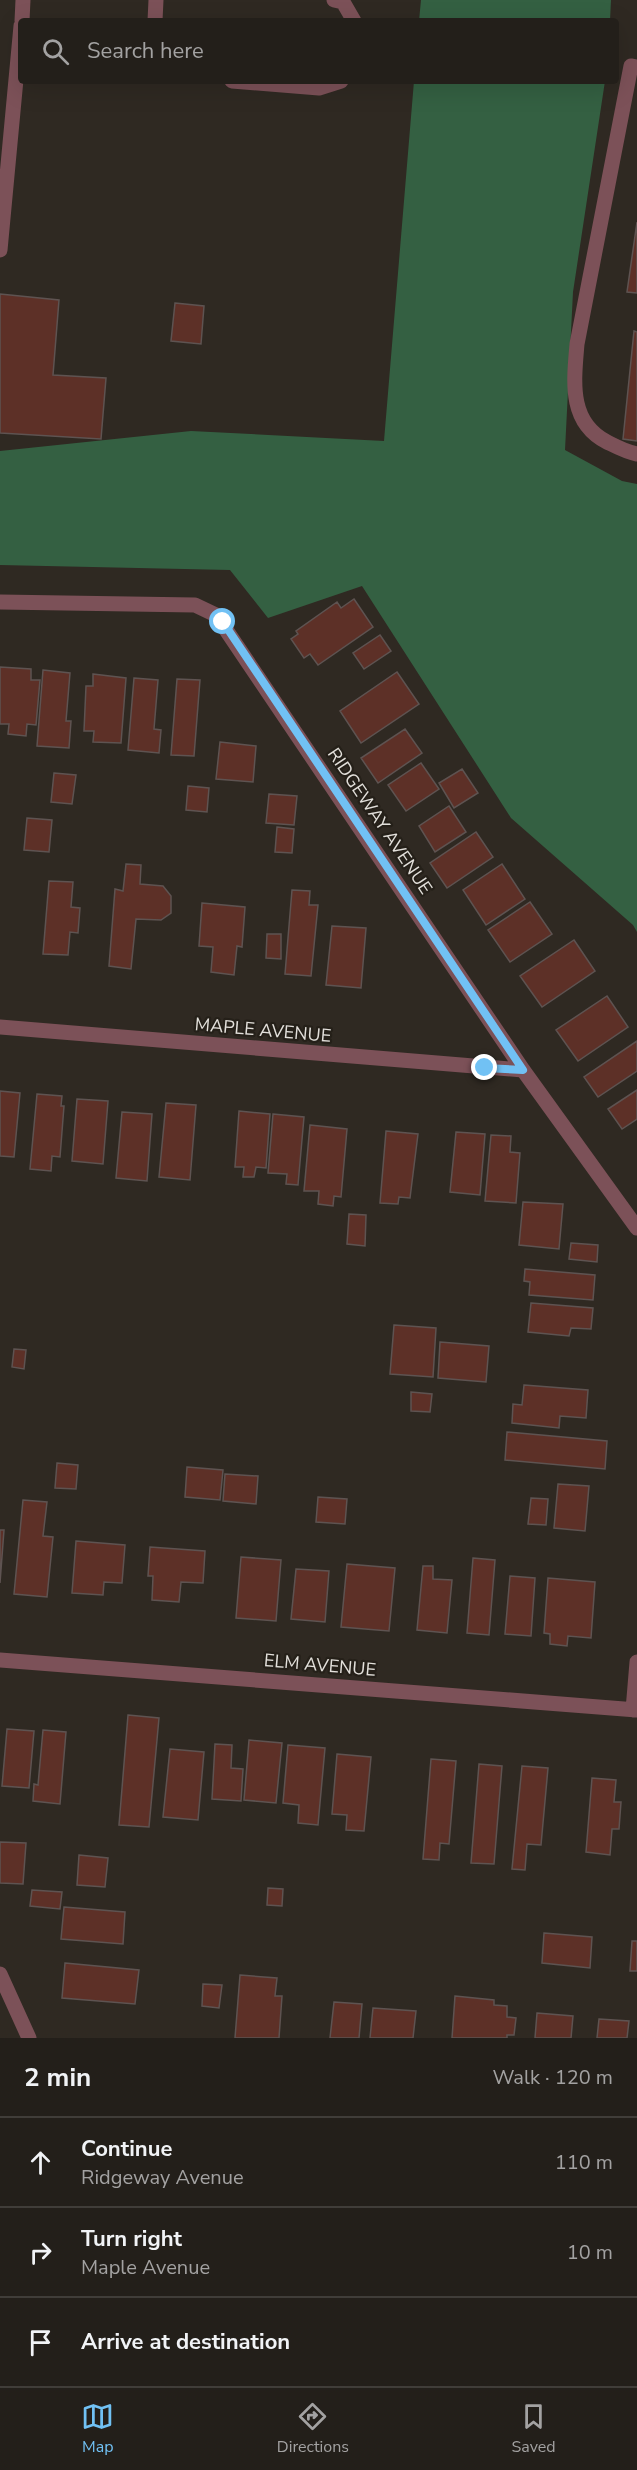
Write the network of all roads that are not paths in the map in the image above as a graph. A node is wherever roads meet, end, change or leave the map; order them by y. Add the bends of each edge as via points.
1 (23, 0) edge
2 (156, 0) edge
3 (334, 0) edge
4 (21, 18) edge
5 (155, 18) edge
6 (352, 18) edge
7 (18, 58) edge
8 (637, 67) edge
9 (269, 84) edge
10 (332, 84) edge
11 (0, 250) edge
12 (637, 454) edge
13 (0, 602) edge
14 (0, 1027) edge
15 (523, 1070) junction
16 (637, 1228) edge
17 (0, 1660) edge
18 (637, 1662) edge
19 (635, 1710) edge
20 (0, 1974) edge
21 (29, 2038) edge

1 - 4 street
2 - 5 street
3 - 6 street via 343,2
7 - 11 street
8 - 12 street via 631,66 577,344 574,384 577,412 596,436
9 - 10 street via 319,88
13 - 15 street, RIDGEWAY AVENUE via 195,605 216,615
14 - 15 street, MAPLE AVENUE
15 - 16 street, RIDGEWAY AVENUE
17 - 19 street, ELM AVENUE
18 - 19 street
20 - 21 street

